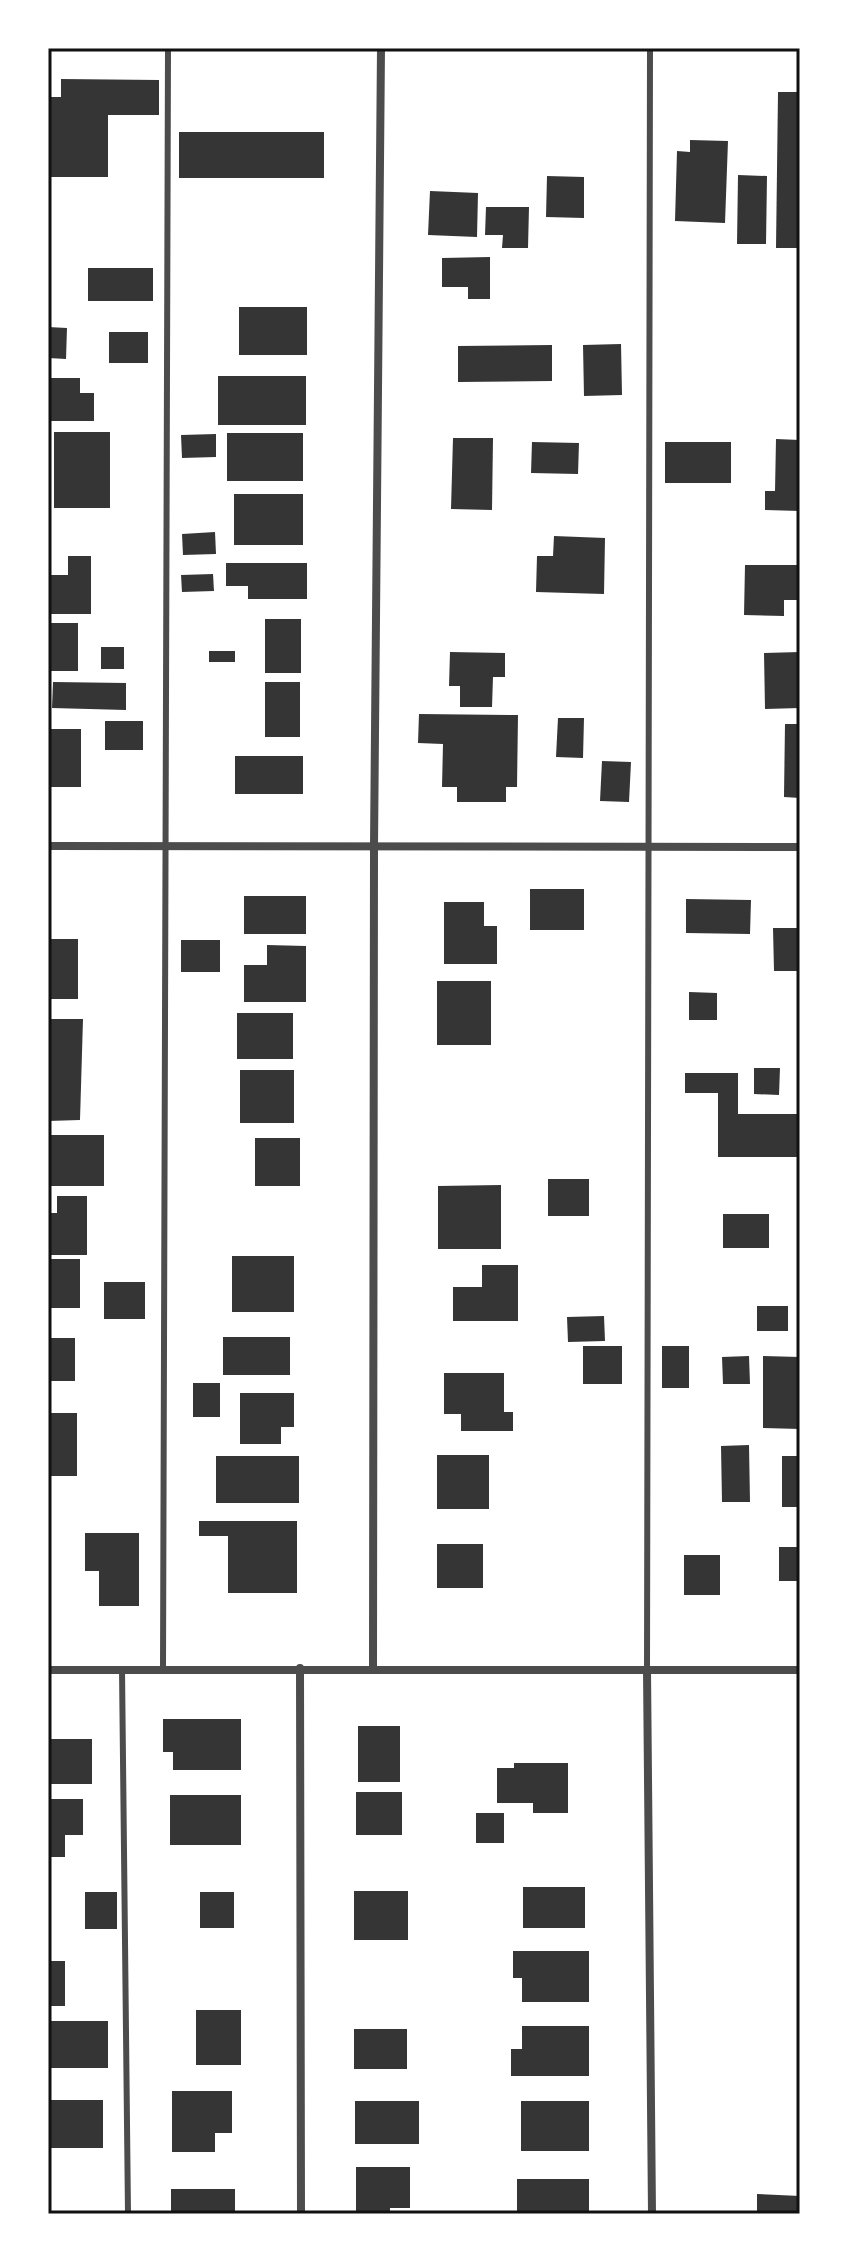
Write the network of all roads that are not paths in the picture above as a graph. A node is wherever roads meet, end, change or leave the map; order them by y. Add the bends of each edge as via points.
1 (168, 48) edge
2 (381, 48) edge
3 (650, 48) edge
4 (48, 846) edge
5 (166, 846) junction
6 (374, 846) junction
7 (648, 846) junction
8 (800, 847) edge
9 (373, 1667) junction
10 (300, 1668) junction
11 (122, 1669) junction
12 (163, 1669) junction
13 (647, 1669) junction
14 (48, 1670) edge
15 (800, 1670) edge
16 (128, 2214) edge
17 (301, 2214) edge
18 (652, 2214) edge

1 - 5 lane
2 - 6 street
3 - 7 lane
4 - 5 street
5 - 6 street
5 - 12 lane
6 - 7 street
6 - 9 street
7 - 8 street
7 - 13 lane
9 - 10 street
9 - 13 street
10 - 12 street
10 - 17 street
11 - 12 street
11 - 14 street
11 - 16 lane
13 - 15 street
13 - 18 street

